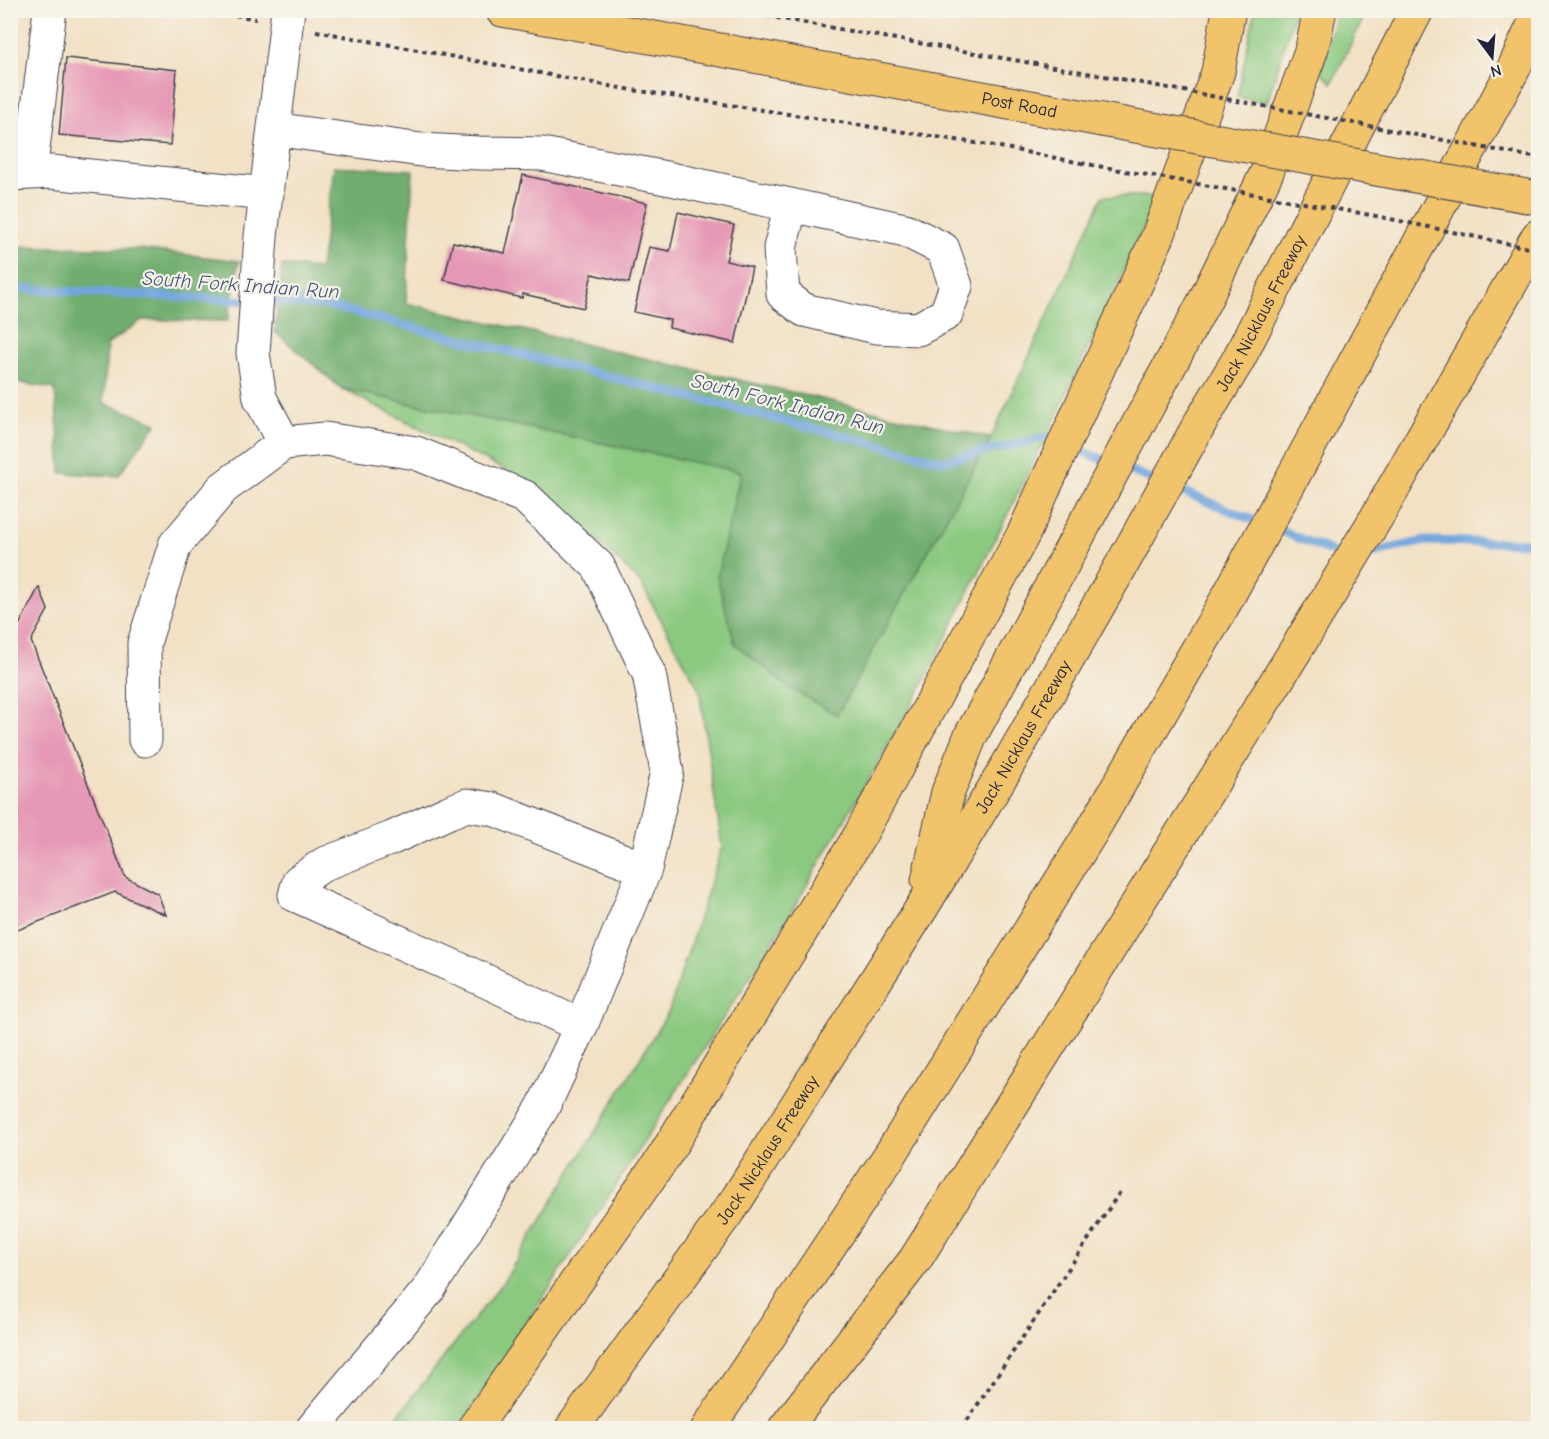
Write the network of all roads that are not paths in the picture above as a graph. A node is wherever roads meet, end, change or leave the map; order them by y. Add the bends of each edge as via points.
1 (50, 10) edge
2 (502, 10) edge
3 (1229, 10) edge
4 (1320, 10) edge
5 (1418, 10) edge
6 (1539, 15) edge
7 (287, 18) edge
8 (274, 129) junction
9 (20, 174) edge
10 (267, 194) junction
11 (1539, 198) edge
12 (791, 205) junction
13 (1539, 236) edge
14 (284, 443) junction
15 (145, 740) dead end
16 (645, 869) junction
17 (921, 909) junction
18 (580, 1026) junction
19 (313, 1428) edge
20 (474, 1428) edge
21 (572, 1428) edge
22 (708, 1428) edge
23 (785, 1428) edge

1 - 9 lane
2 - 11 main road, Post Road, bridge
3 - 20 main road via 1218,72 1158,236 1023,535 860,836 663,1158
4 - 17 main road via 1312,48 1267,172 1205,300 971,735 948,792
5 - 17 main road, Jack Nicklaus Freeway via 1243,351 1002,775
6 - 22 main road via 1513,70 1224,604 1092,831 890,1155
7 - 8 lane
8 - 10 lane
8 - 12 lane via 421,150 542,154
9 - 10 lane via 51,172
10 - 14 lane via 253,353 260,398
12 - 12 lane via 905,230 943,249 956,286 946,314 918,329 876,327 804,310 783,294 780,248
13 - 23 main road via 1378,515 915,1260
14 - 15 lane via 222,488 175,545 144,643
14 - 16 lane via 325,439 416,453 525,498 598,566 650,674 668,772
16 - 18 lane
16 - 18 lane via 493,809 467,805 324,864 299,881 295,895
17 - 21 main road, Jack Nicklaus Freeway via 737,1199
18 - 19 lane via 543,1107 429,1289

